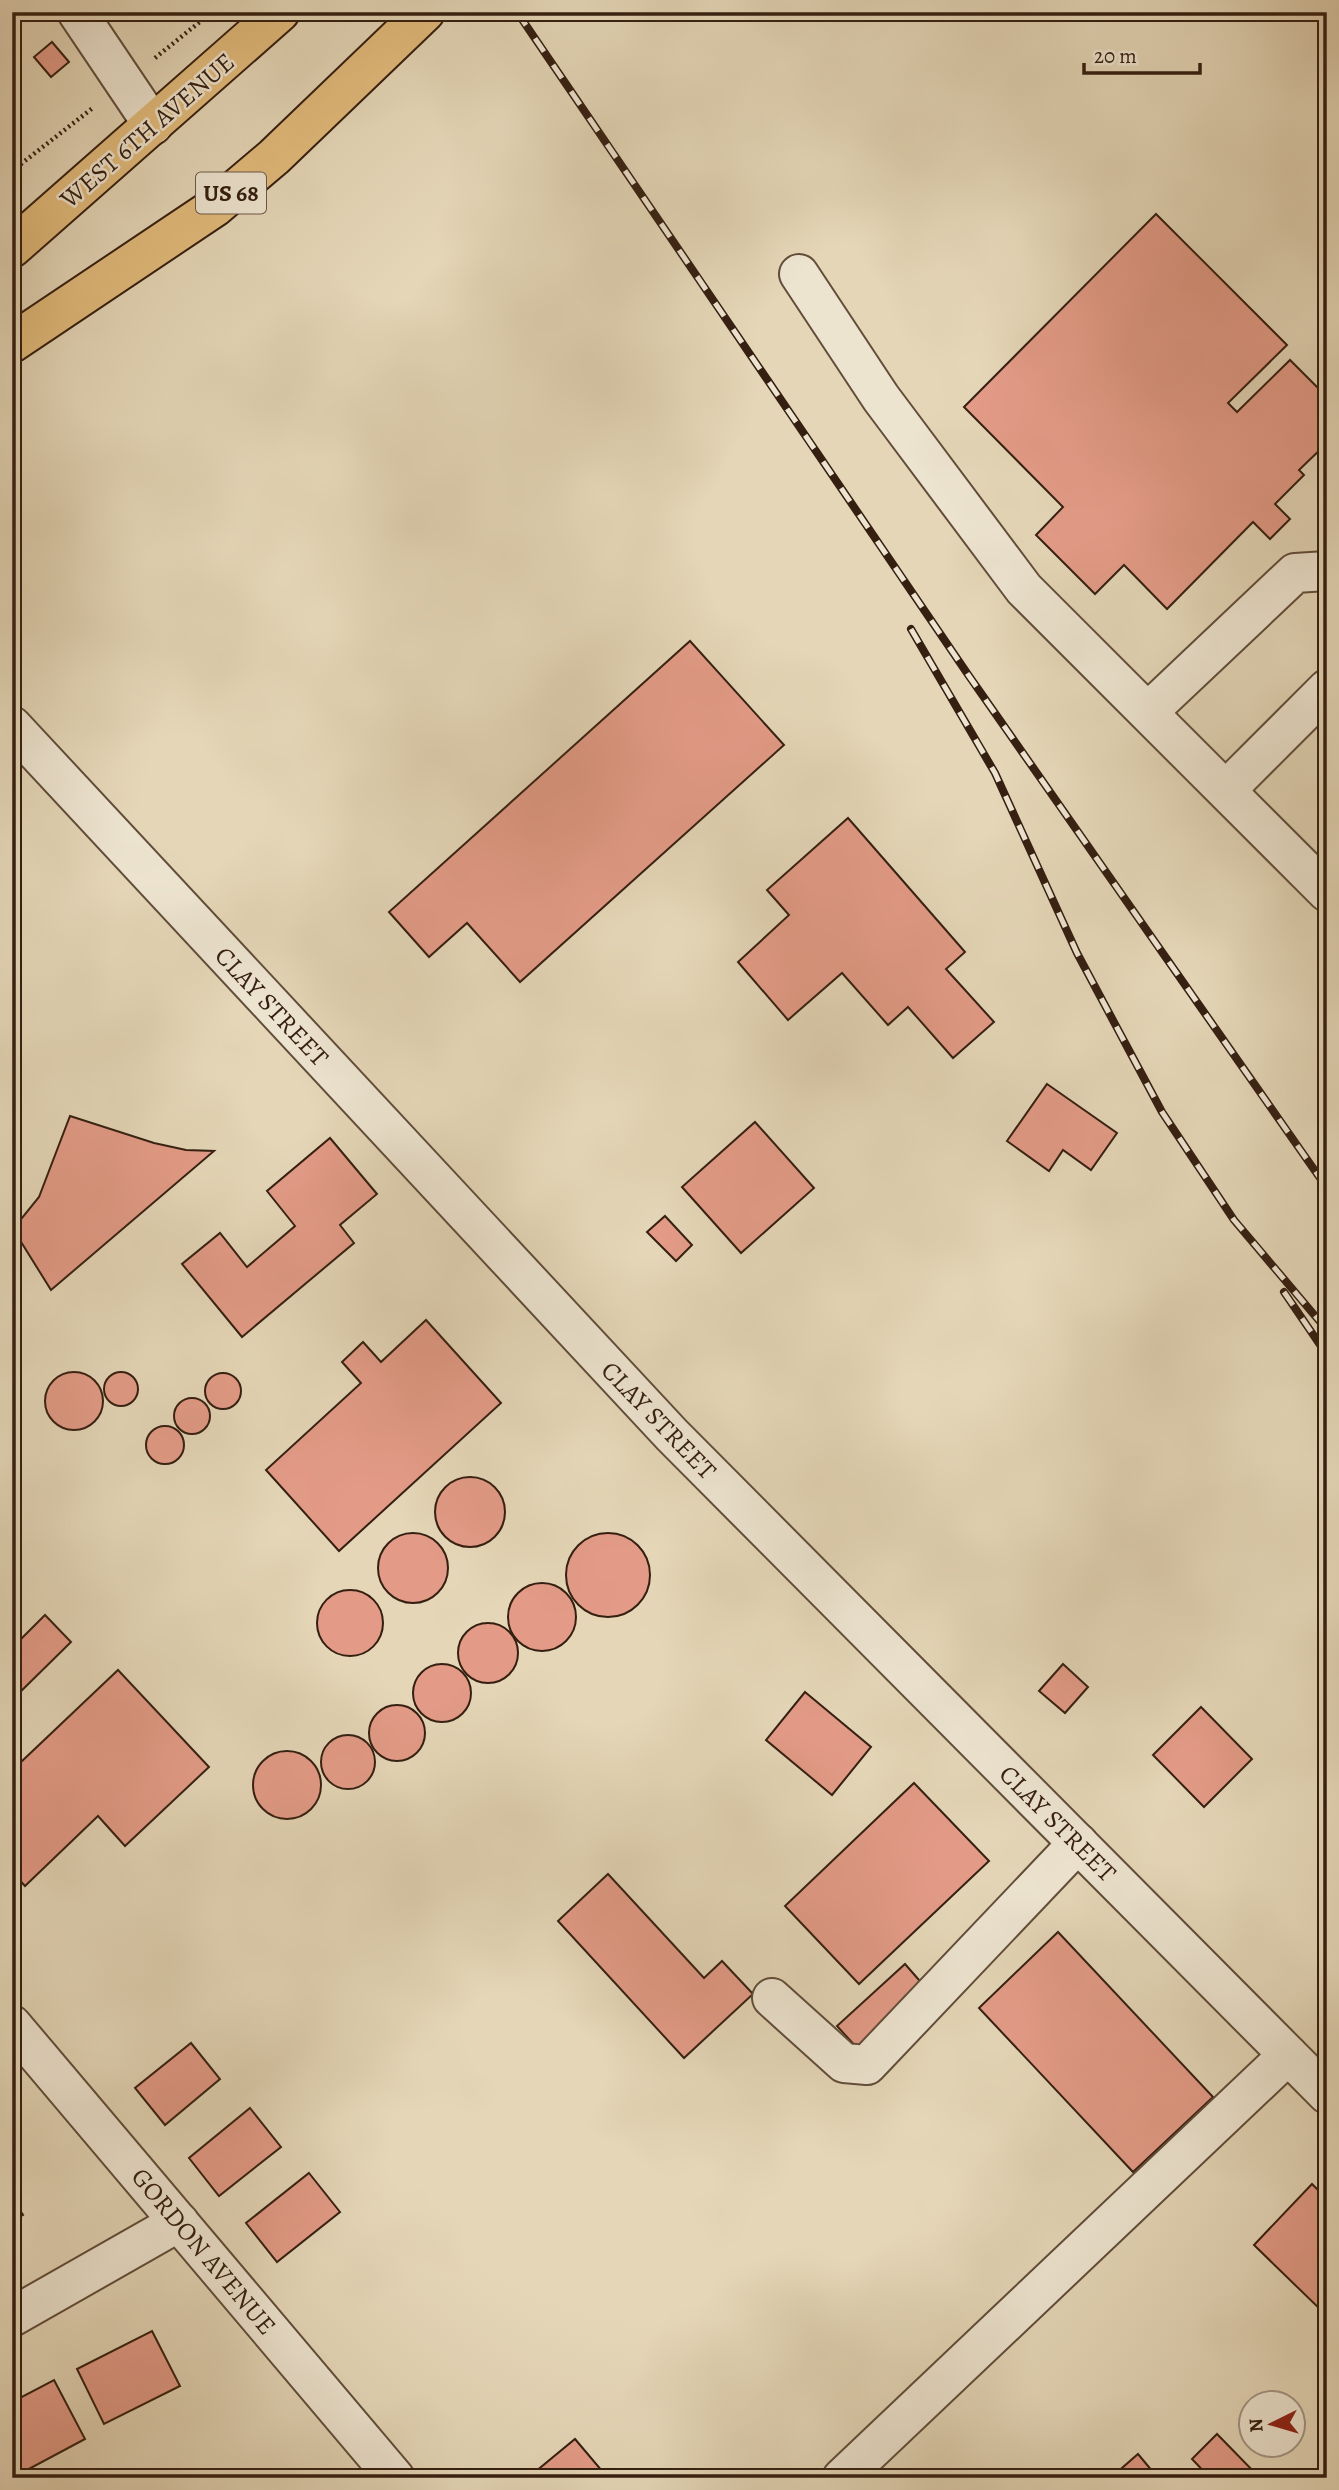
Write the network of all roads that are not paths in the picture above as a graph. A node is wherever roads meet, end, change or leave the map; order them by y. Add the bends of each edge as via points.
1 (77, 12) edge
2 (280, 12) edge
3 (425, 12) edge
4 (153, 125) junction
5 (12, 248) edge
6 (799, 274) dead end
7 (12, 343) edge
8 (1327, 571) edge
9 (1327, 689) edge
10 (1148, 712) junction
11 (12, 726) edge
12 (1226, 790) junction
13 (1327, 892) edge
14 (1078, 1843) junction
15 (772, 1997) dead end
16 (19, 2044) edge
17 (1288, 2056) junction
18 (1327, 2094) edge
19 (179, 2222) junction
20 (12, 2317) edge
21 (395, 2478) edge
22 (842, 2478) edge

1 - 4 street
2 - 4 main road, WEST 6TH AVENUE
3 - 7 main road, US 68 via 274,157 215,207
4 - 5 main road, WEST 6TH AVENUE
6 - 10 street via 881,398 1024,589
8 - 10 street via 1295,573
9 - 12 street
10 - 12 street
11 - 14 street, CLAY STREET via 672,1435
12 - 13 street
14 - 15 street via 867,2064 844,2063
14 - 17 street, CLAY STREET
16 - 19 street, GORDON AVENUE
17 - 18 street, CLAY STREET
17 - 22 street
19 - 20 street
19 - 21 street, GORDON AVENUE

